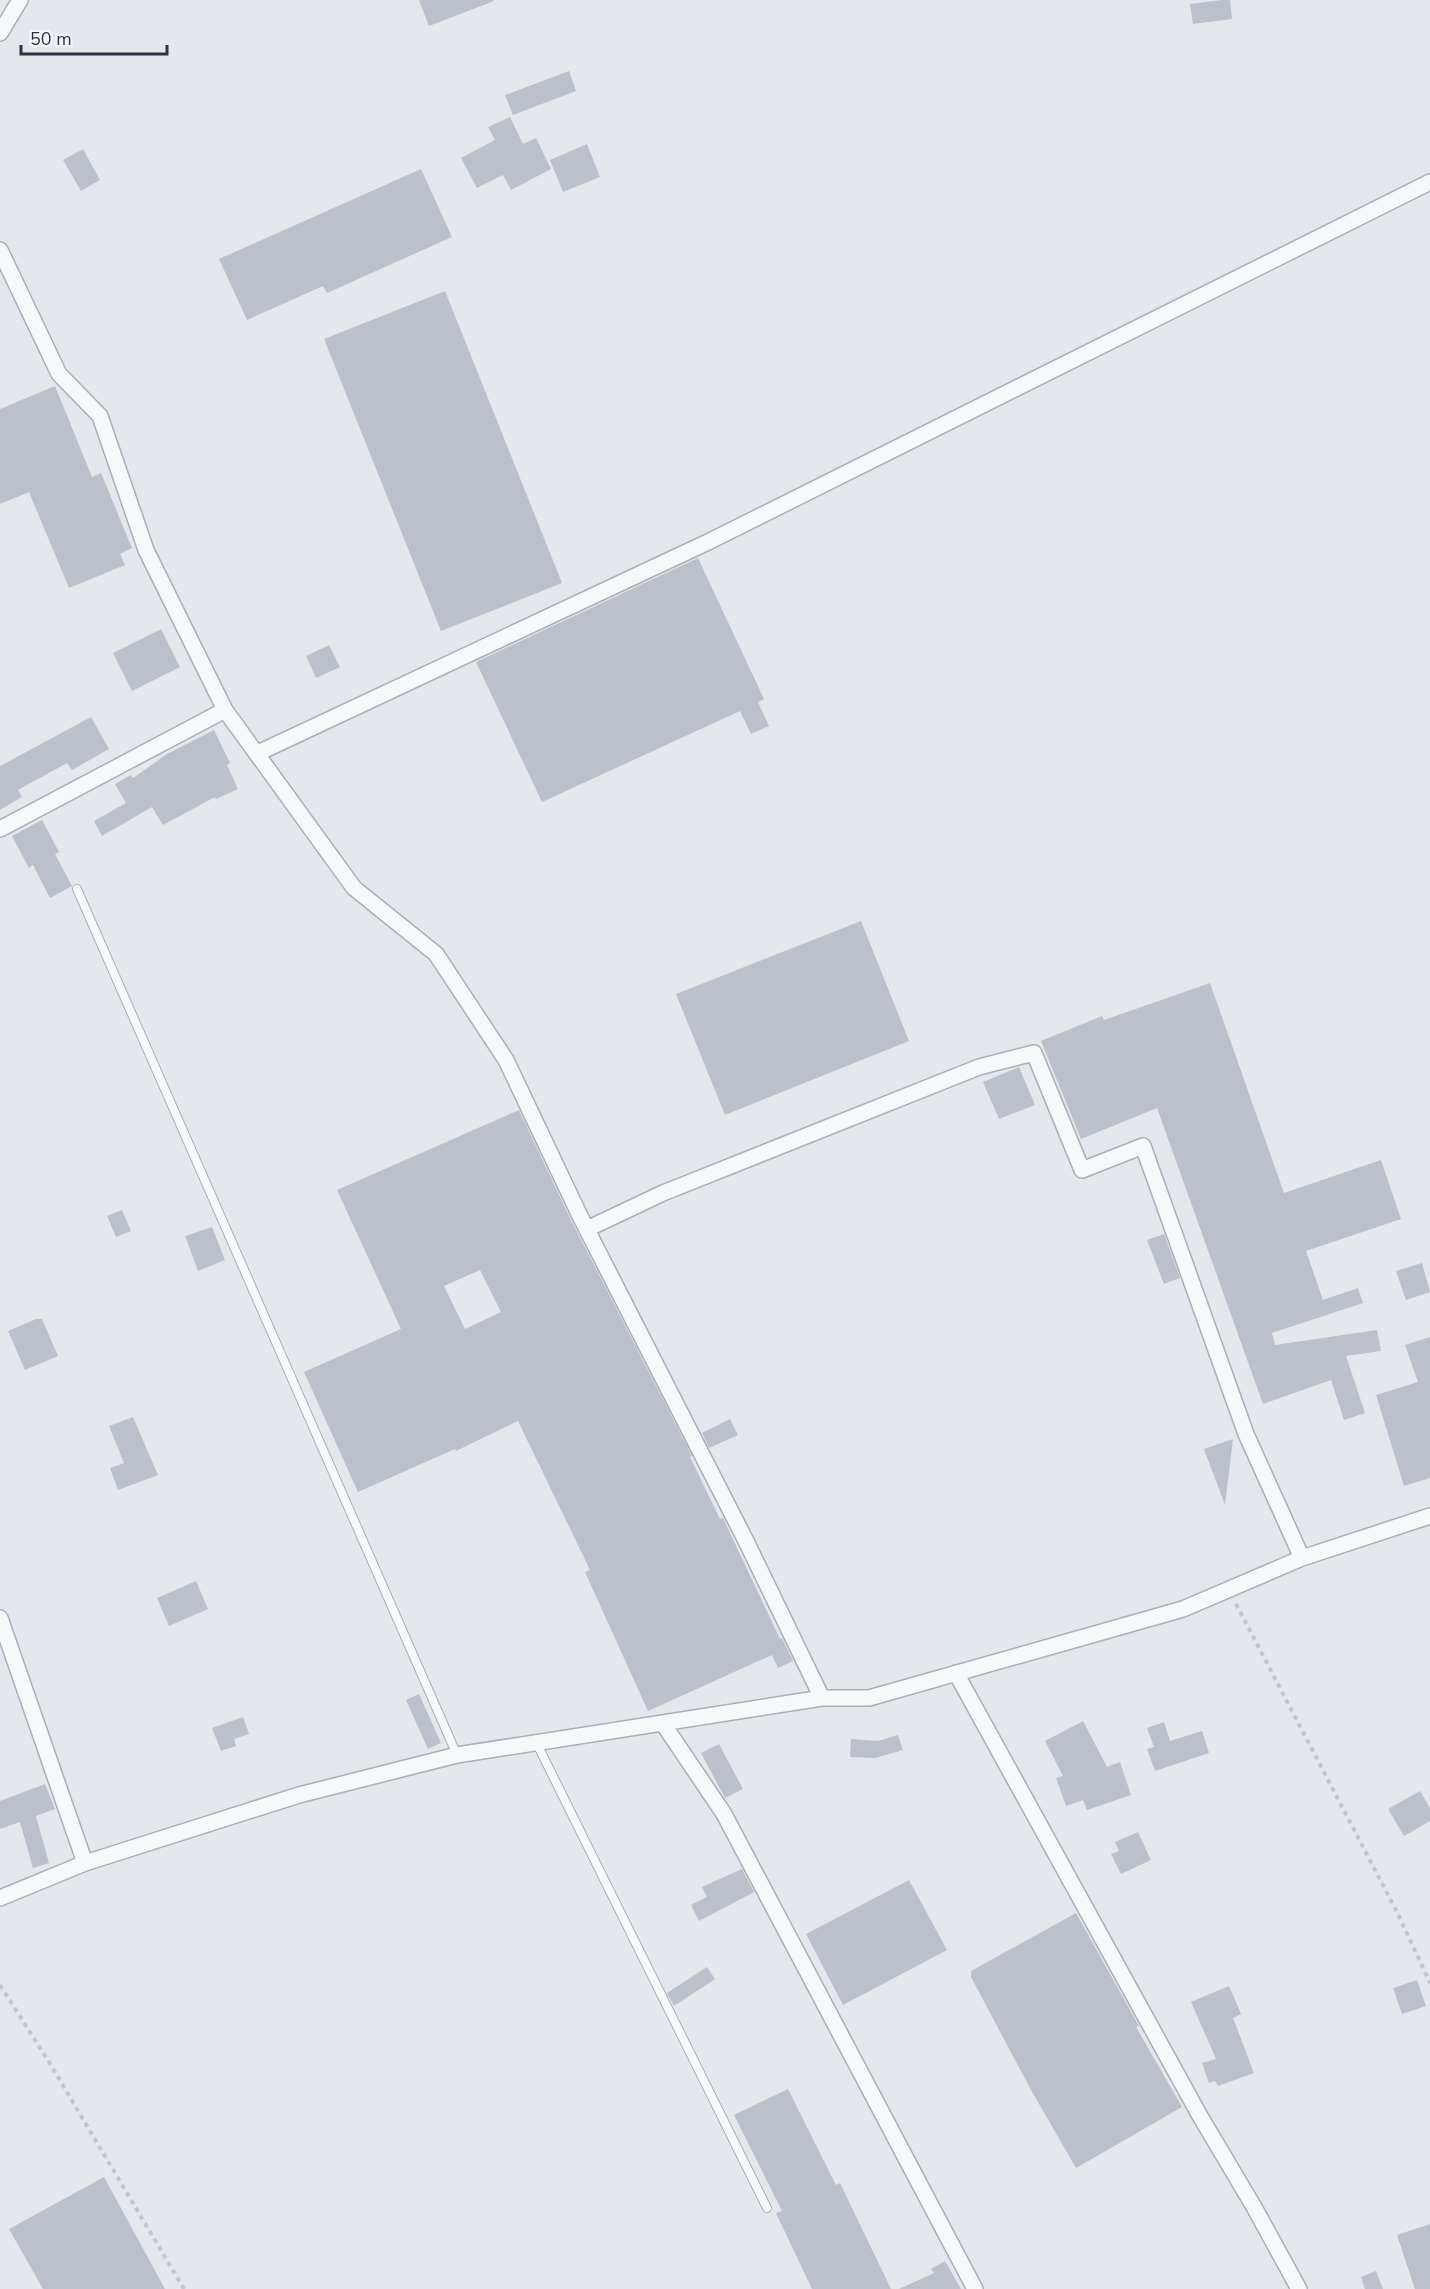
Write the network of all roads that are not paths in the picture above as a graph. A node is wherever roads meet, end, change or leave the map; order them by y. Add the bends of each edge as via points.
1 (20, 0) edge
2 (0, 33) edge
3 (1430, 182) edge
4 (0, 250) edge
5 (225, 710) junction
6 (258, 753) junction
7 (0, 829) edge
8 (77, 889) dead end
9 (588, 1230) junction
10 (1430, 1516) edge
11 (1302, 1558) junction
12 (0, 1618) edge
13 (956, 1673) junction
14 (822, 1698) junction
15 (664, 1725) junction
16 (537, 1744) junction
17 (457, 1755) junction
18 (85, 1863) junction
19 (0, 1898) edge
20 (767, 2208) dead end
21 (975, 2289) edge
22 (1299, 2289) edge

1 - 2 street
3 - 6 street via 708,542
4 - 5 street via 59,374 100,416 146,550
5 - 6 street
5 - 7 street
6 - 9 street via 354,888 436,954 506,1060
8 - 17 lane
9 - 11 street via 663,1193 979,1067 1034,1053 1082,1170 1143,1146 1246,1434
9 - 14 street
10 - 11 street
11 - 13 street via 1183,1609
12 - 18 street
13 - 14 street via 869,1698
13 - 22 street
14 - 15 street
15 - 16 street
15 - 21 street via 724,1814
16 - 17 street
16 - 20 lane
17 - 18 street via 299,1795
18 - 19 street

